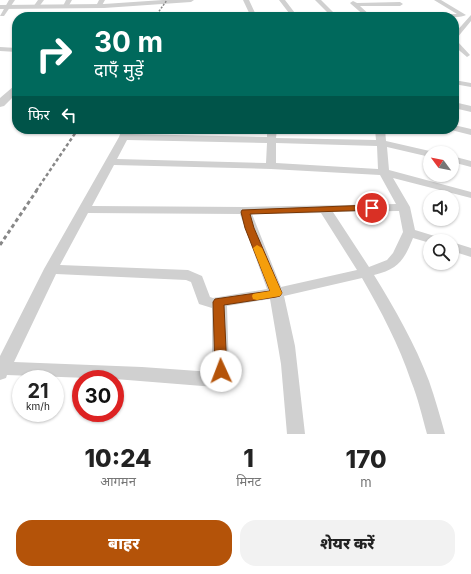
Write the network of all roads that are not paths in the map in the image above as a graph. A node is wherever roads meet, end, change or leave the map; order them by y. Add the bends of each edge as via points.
1 (12, 0) edge
2 (41, 0) edge
3 (191, 0) edge
4 (246, 0) edge
5 (282, 0) edge
6 (318, 0) edge
7 (349, 0) edge
8 (437, 0) edge
9 (138, 2) edge
10 (151, 2) edge
11 (67, 3) edge
12 (101, 3) edge
13 (400, 4) dead end
14 (355, 5) junction
15 (8, 6) junction
16 (36, 6) junction
17 (0, 7) edge
18 (135, 12) dead end
19 (252, 12) edge
20 (291, 12) edge
21 (330, 12) edge
22 (363, 12) edge
23 (458, 12) edge
24 (459, 13) edge
25 (2, 15) dead end
26 (459, 15) edge
27 (463, 15) junction
28 (470, 19) edge
29 (459, 33) edge
30 (459, 46) edge
31 (0, 50) edge
32 (12, 50) edge
33 (459, 53) edge
34 (469, 55) edge
35 (459, 83) edge
36 (471, 85) edge
37 (12, 93) edge
38 (0, 104) edge
39 (459, 106) edge
40 (471, 109) edge
41 (459, 129) edge
42 (471, 132) edge
43 (124, 134) edge
44 (143, 134) edge
45 (272, 134) edge
46 (381, 134) edge
47 (272, 141) junction
48 (382, 143) junction
49 (423, 152) edge
50 (459, 161) edge
51 (109, 162) junction
52 (471, 164) edge
53 (271, 166) junction
54 (384, 172) junction
55 (471, 195) edge
56 (404, 207) junction
57 (324, 208) junction
58 (83, 209) junction
59 (245, 212) junction
60 (409, 232) junction
61 (423, 237) edge
62 (459, 249) edge
63 (471, 253) edge
64 (51, 270) junction
65 (366, 272) junction
66 (276, 293) junction
67 (219, 302) junction
68 (1, 370) edge
69 (296, 434) edge
70 (436, 434) edge

1 - 15 street
2 - 16 street
3 - 10 street
4 - 19 street
5 - 20 street
6 - 21 street
7 - 14 street
8 - 23 street
9 - 10 street
9 - 12 street
10 - 18 street
11 - 12 street
11 - 16 street
13 - 14 street
14 - 22 street
15 - 16 street
15 - 17 street
15 - 25 street
24 - 27 street
26 - 27 street
27 - 28 street
28 - 29 street
30 - 34 street
31 - 32 street
33 - 34 street
35 - 36 street
37 - 38 street
39 - 40 street
41 - 42 street
43 - 51 street
44 - 47 street
45 - 47 street
46 - 48 street
47 - 48 street
47 - 53 street
48 - 49 street
48 - 54 street
50 - 52 street
51 - 53 street
51 - 58 street
53 - 54 street
54 - 55 street
54 - 56 street
56 - 57 street
56 - 60 street
57 - 59 street
57 - 65 street
58 - 59 street
58 - 64 street
59 - 66 street
60 - 61 street
60 - 65 street via 396,259 387,267
62 - 63 street
64 - 67 street via 188,275 197,279 204,300 210,303
64 - 68 street
65 - 66 street
65 - 70 street via 406,345 418,374
66 - 67 street
66 - 69 street via 292,376
67 - 68 street via 221,371 216,380 142,374

